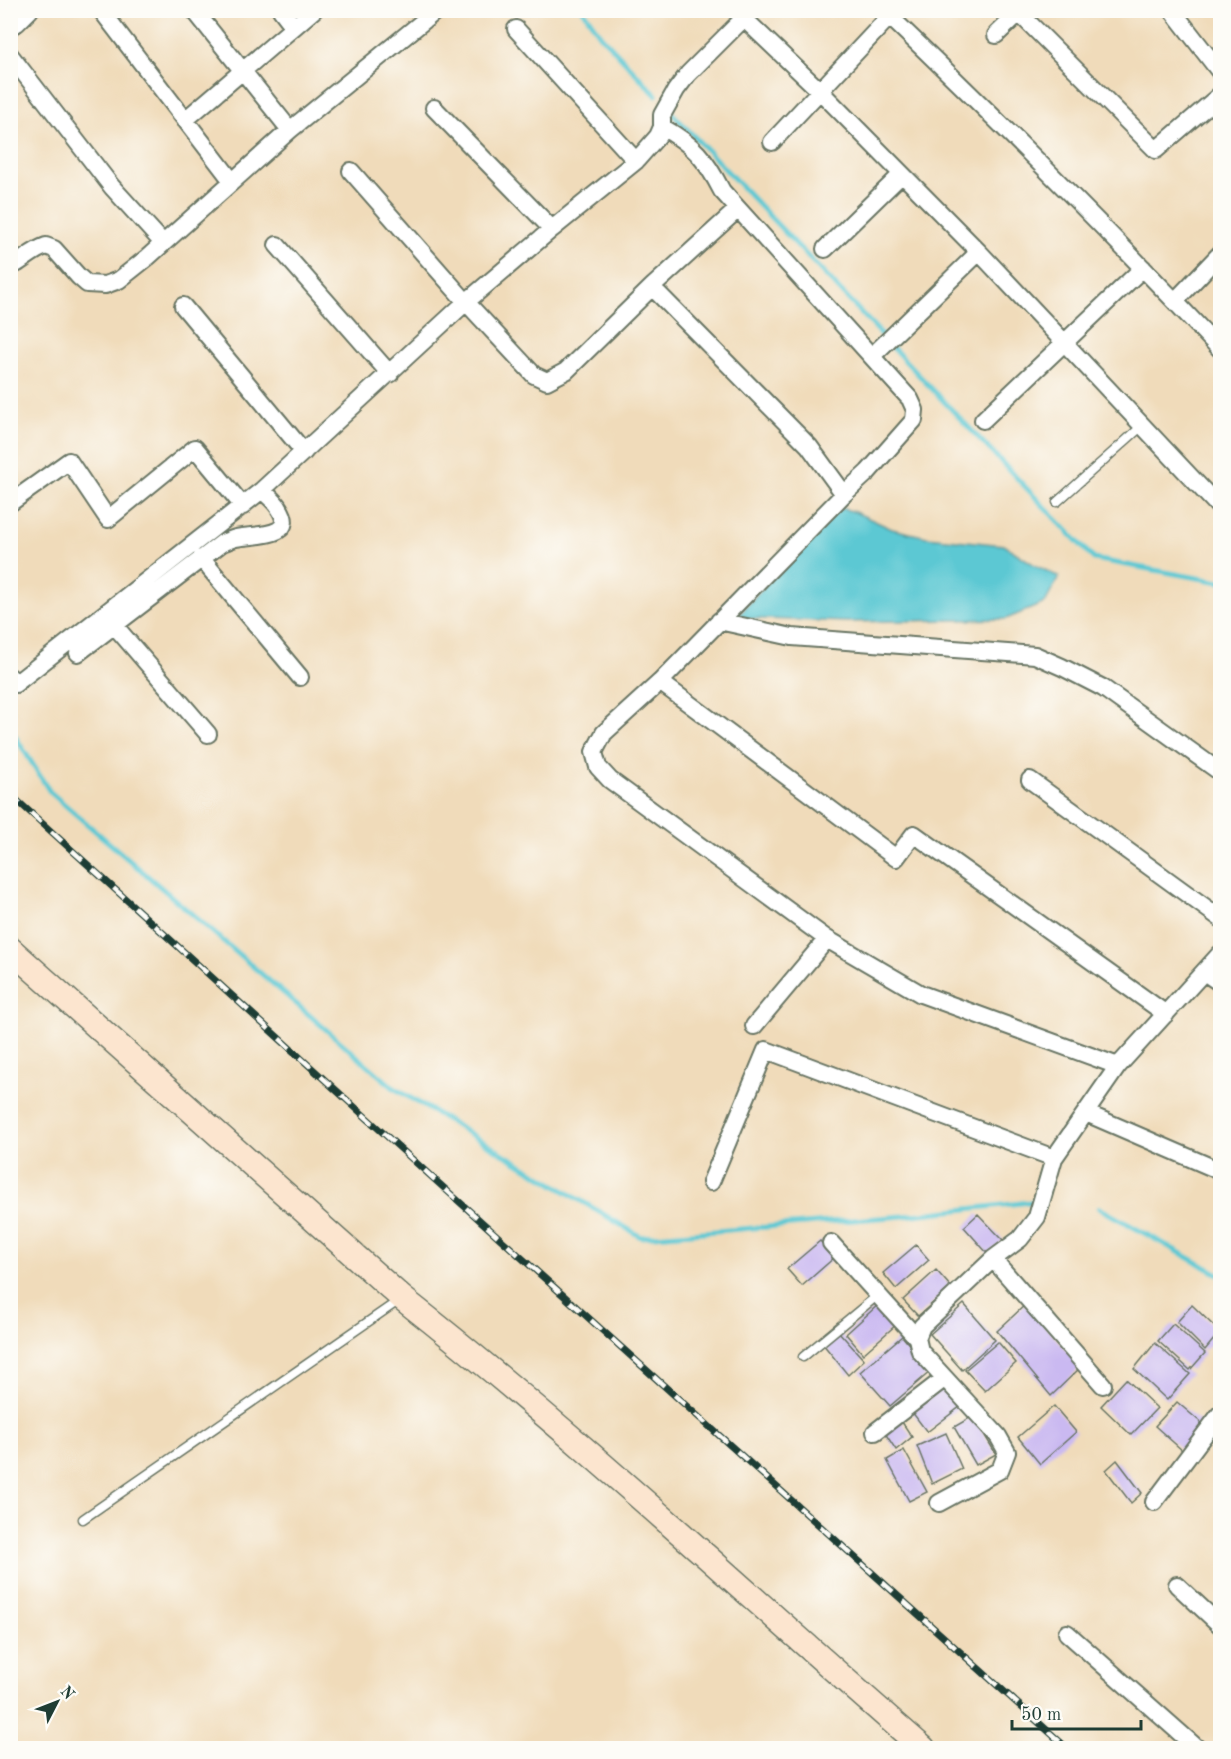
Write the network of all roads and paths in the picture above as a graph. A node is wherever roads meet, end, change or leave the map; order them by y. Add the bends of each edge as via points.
1 (30, 10) edge
2 (101, 10) edge
3 (195, 10) edge
4 (281, 10) edge
5 (314, 10) edge
6 (437, 10) edge
7 (1172, 10) edge
8 (1021, 12) edge
9 (886, 14) edge
10 (739, 15) edge
11 (10, 26) edge
12 (294, 27) junction
13 (516, 29) dead end
14 (996, 35) dead end
15 (10, 55) edge
16 (243, 71) junction
17 (1221, 72) edge
18 (819, 90) junction
19 (1221, 95) edge
20 (434, 108) dead end
21 (185, 120) junction
22 (662, 127) junction
23 (290, 130) junction
24 (772, 142) dead end
25 (636, 161) junction
26 (351, 171) dead end
27 (902, 174) junction
28 (232, 181) junction
29 (738, 209) junction
30 (552, 229) junction
31 (163, 243) junction
32 (277, 245) dead end
33 (825, 249) dead end
34 (979, 252) junction
35 (1221, 254) edge
36 (10, 263) edge
37 (1143, 268) junction
38 (652, 287) junction
39 (466, 302) junction
40 (1175, 302) junction
41 (183, 306) dead end
42 (1064, 343) junction
43 (1221, 349) edge
44 (872, 356) junction
45 (390, 374) junction
46 (983, 420) dead end
47 (1142, 426) junction
48 (304, 452) junction
49 (262, 490) junction
50 (844, 494) junction
51 (1057, 502) dead end
52 (10, 503) edge
53 (243, 506) junction
54 (1218, 506) edge
55 (201, 558) junction
56 (719, 621) junction
57 (114, 625) junction
58 (78, 653) dead end
59 (10, 677) edge
60 (300, 677) dead end
61 (660, 682) junction
62 (207, 734) dead end
63 (1221, 772) edge
64 (1030, 780) dead end
65 (1221, 918) edge
66 (826, 939) junction
67 (10, 949) edge
68 (1221, 954) edge
69 (1204, 972) junction
70 (1221, 983) edge
71 (1166, 1014) junction
72 (754, 1026) dead end
73 (1118, 1066) junction
74 (1086, 1113) junction
75 (1054, 1158) junction
76 (1221, 1171) edge
77 (711, 1182) dead end
78 (831, 1243) dead end
79 (993, 1259) junction
80 (878, 1295) junction
81 (402, 1298) junction
82 (917, 1338) junction
83 (803, 1358) dead end
84 (945, 1378) junction
85 (1103, 1385) dead end
86 (1221, 1414) edge
87 (875, 1432) dead end
88 (1154, 1502) dead end
89 (939, 1503) dead end
90 (83, 1519) dead end
91 (1177, 1585) dead end
92 (1221, 1625) edge
93 (1067, 1633) dead end
94 (923, 1749) edge
95 (1197, 1749) edge

1 - 11 street
2 - 21 street
3 - 16 street
4 - 12 street
5 - 12 street
6 - 23 street
7 - 17 street
8 - 14 street
8 - 19 street via 1156,150
9 - 18 street
9 - 37 street
10 - 18 street
10 - 22 street via 676,90 662,115
12 - 16 street
13 - 25 street
15 - 31 street via 112,187
16 - 21 street
16 - 23 street
18 - 24 street
18 - 27 street
20 - 30 street
21 - 28 street
22 - 25 street
22 - 29 street via 693,147
23 - 28 street
25 - 30 street
26 - 39 street
27 - 33 street
27 - 34 street
28 - 31 street
29 - 38 street
29 - 44 street
30 - 39 street
31 - 36 street via 119,280 105,285 87,284 54,249 46,246 16,264
32 - 45 street
34 - 42 street
34 - 44 street
35 - 40 street
37 - 40 street
37 - 42 street
38 - 39 street via 566,371 547,381 534,375
38 - 50 street via 809,447
39 - 45 street
40 - 43 street
41 - 48 street
42 - 46 street
42 - 47 street
44 - 50 street via 910,399 914,420
45 - 48 street
47 - 51 lane
47 - 54 street
48 - 49 street
49 - 53 street
49 - 55 street via 279,507 284,518 282,526 273,534 222,543
50 - 56 street
52 - 53 street via 69,461 108,519 195,448
53 - 59 street via 15,684
55 - 57 street
55 - 60 street
56 - 61 street
56 - 63 street via 792,637 1035,655 1103,688
57 - 58 street
57 - 62 street
61 - 66 street via 604,733 594,752 598,767 609,780
61 - 71 street via 896,858 914,834
64 - 65 street
66 - 72 street
66 - 73 street via 921,994
67 - 81 street
68 - 69 street
69 - 70 street
69 - 71 street
71 - 73 street
73 - 74 street
74 - 75 street
74 - 76 street
75 - 77 street via 766,1050
75 - 79 street via 1037,1217 1020,1239
78 - 80 street
79 - 82 street via 922,1326
79 - 85 street
80 - 82 street
80 - 83 lane
81 - 90 lane
81 - 94 street via 583,1448
82 - 84 street via 920,1351
84 - 87 street
84 - 89 street via 998,1436 1007,1452 1000,1470
86 - 88 street
91 - 92 street
93 - 95 street

